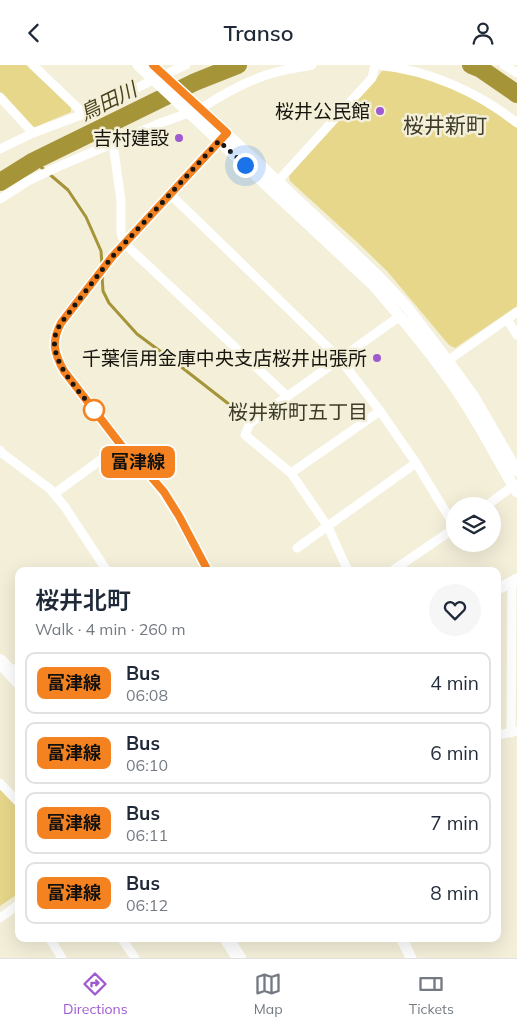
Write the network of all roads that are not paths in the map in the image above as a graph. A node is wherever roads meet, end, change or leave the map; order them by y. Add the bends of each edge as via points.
1 (33, 65) edge
2 (138, 65) edge
3 (153, 65) edge
4 (186, 65) edge
5 (312, 65) edge
6 (375, 65) edge
7 (380, 65) edge
8 (504, 65) edge
9 (517, 73) edge
10 (158, 77) junction
11 (0, 97) edge
12 (200, 109) junction
13 (189, 113) junction
14 (84, 114) junction
15 (517, 123) edge
16 (33, 133) junction
17 (223, 137) junction
18 (113, 143) junction
19 (0, 149) edge
20 (278, 181) junction
21 (170, 194) junction
22 (0, 199) edge
23 (124, 243) junction
24 (517, 312) edge
25 (400, 316) junction
26 (507, 319) junction
27 (517, 335) edge
28 (340, 359) junction
29 (443, 364) junction
30 (287, 396) junction
31 (380, 411) junction
32 (121, 445) junction
33 (0, 449) edge
34 (416, 463) junction
35 (517, 471) edge
36 (291, 473) junction
37 (515, 489) edge
38 (54, 494) junction
39 (501, 497) edge
40 (446, 513) edge
41 (328, 527) junction
42 (446, 534) edge
43 (297, 548) dead end
44 (104, 567) edge
45 (206, 567) edge
46 (346, 567) edge
47 (398, 567) edge
48 (514, 580) edge
49 (501, 587) edge
50 (0, 661) edge
51 (15, 673) edge
52 (514, 732) edge
53 (501, 734) edge
54 (0, 783) edge
55 (15, 799) edge
56 (15, 907) edge
57 (0, 918) edge
58 (52, 942) edge
59 (124, 942) edge
60 (229, 942) edge
61 (403, 942) edge
62 (62, 958) edge
63 (135, 958) edge
64 (239, 958) edge
65 (411, 958) edge

1 - 14 street
2 - 10 street
3 - 10 street
4 - 10 street
5 - 12 street via 251,81 218,96
6 - 20 street via 372,78
7 - 15 street via 426,74 460,88
8 - 9 street
10 - 12 street
10 - 13 street
10 - 14 street
11 - 16 street
12 - 17 street
13 - 17 street
13 - 18 street
14 - 16 street
16 - 19 street
17 - 20 street
17 - 21 street
17 - 25 street via 373,285
18 - 22 street via 28,181
18 - 23 street
20 - 29 street via 407,307
21 - 23 street
21 - 28 street
23 - 30 street
23 - 32 street via 61,323 54,344 56,358 64,371
24 - 26 street
25 - 28 street
25 - 29 street
26 - 27 street
26 - 29 street
28 - 30 street
28 - 31 street
29 - 35 street via 474,397
29 - 37 street
30 - 36 street via 250,423 245,435
31 - 34 street
31 - 36 street
32 - 38 street
32 - 45 street via 164,492
33 - 38 street
34 - 40 street
34 - 41 street
36 - 41 street
37 - 39 street
38 - 44 street
41 - 43 street
41 - 46 street
42 - 47 street
48 - 49 street
48 - 52 street
50 - 51 main road
52 - 53 street
54 - 55 street
56 - 57 street
58 - 62 street
59 - 63 street
60 - 64 main road
61 - 65 street

